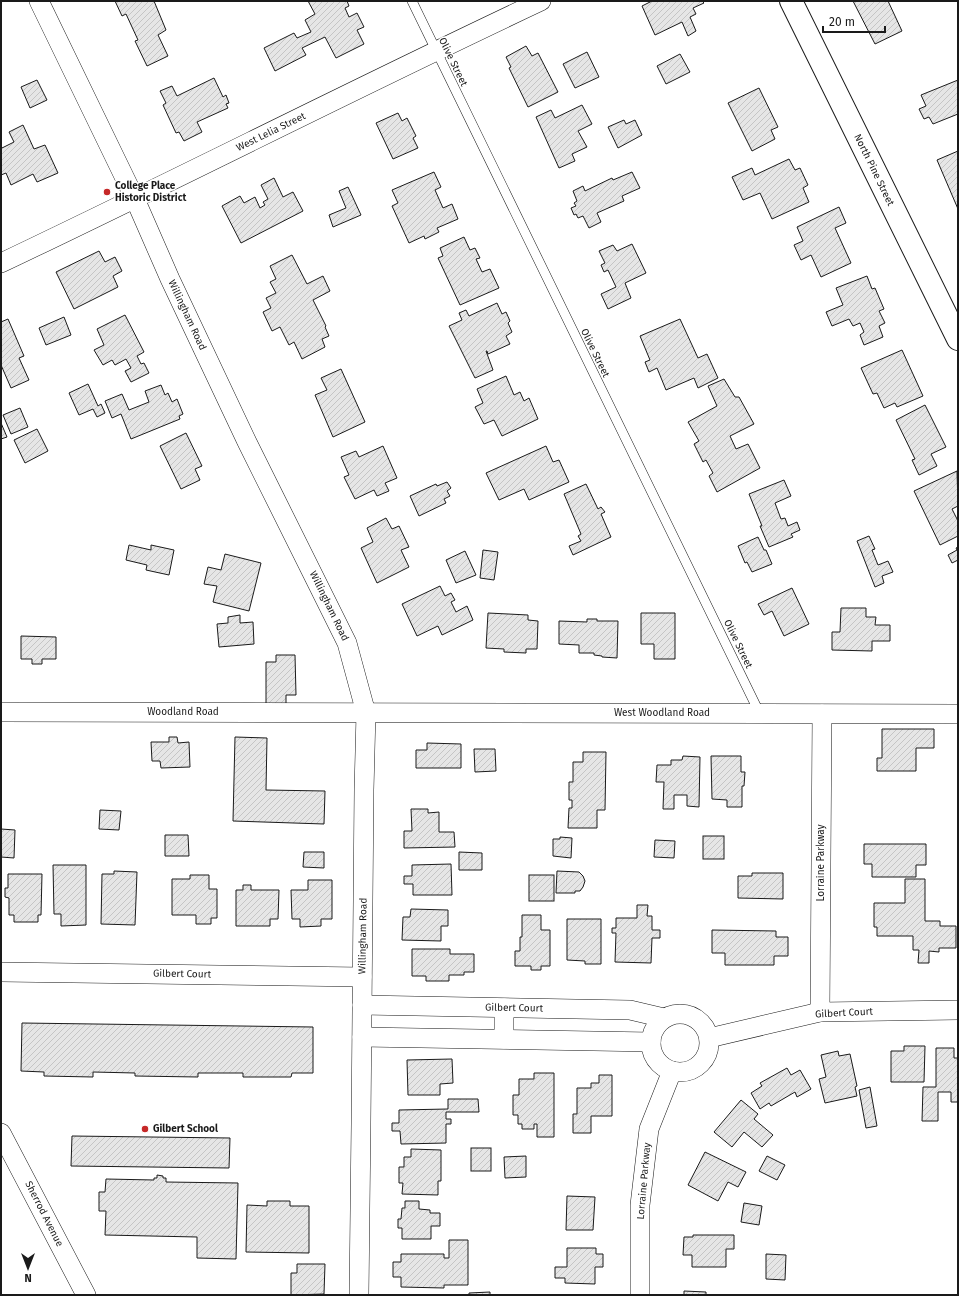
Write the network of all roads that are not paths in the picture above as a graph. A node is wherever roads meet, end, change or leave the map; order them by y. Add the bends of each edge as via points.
1 (39, 1) edge
2 (412, 1) edge
3 (541, 1) edge
4 (791, 1) edge
5 (435, 50) junction
6 (135, 199) junction
7 (1, 262) edge
8 (958, 338) edge
9 (1, 712) edge
10 (366, 713) junction
11 (760, 714) junction
12 (822, 714) junction
13 (958, 714) edge
14 (1, 972) edge
15 (362, 977) junction
16 (362, 1006) junction
17 (504, 1008) junction
18 (958, 1010) edge
19 (820, 1012) junction
20 (664, 1018) junction
21 (362, 1037) junction
22 (709, 1038) junction
23 (504, 1039) junction
24 (651, 1042) junction
25 (672, 1070) junction
26 (1, 1133) edge
27 (86, 1295) edge
28 (358, 1295) edge
29 (640, 1295) edge

1 - 6 street, Willingham Road
2 - 5 lane, Olive Street
3 - 5 street, West Lelia Street
4 - 8 main road, North Pine Street
5 - 6 street, West Lelia Street
5 - 11 lane, Olive Street
6 - 7 street, West Lelia Street
6 - 10 street, Willingham Road via 244,435 347,643
9 - 10 street, Woodland Road
10 - 11 street, West Woodland Road
10 - 15 street, Willingham Road
11 - 12 street, West Woodland Road
12 - 13 street, West Woodland Road
12 - 19 street, Lorraine Parkway
14 - 15 street, Gilbert Court
15 - 16 street, Willingham Road
16 - 17 street, Gilbert Court
16 - 21 street, Willingham Road
17 - 20 street, Gilbert Court via 630,1010
17 - 23 street
18 - 19 street, Gilbert Court
19 - 22 street, Gilbert Court
20 - 22 street via 673,1014 692,1016 700,1021
20 - 24 street via 657,1024
21 - 23 street
21 - 28 street, Willingham Road
22 - 25 street via 709,1048 699,1065 681,1072
23 - 24 street
24 - 25 street via 656,1060
25 - 29 street, Lorraine Parkway via 649,1129 640,1205
26 - 27 street, Sherrod Avenue

